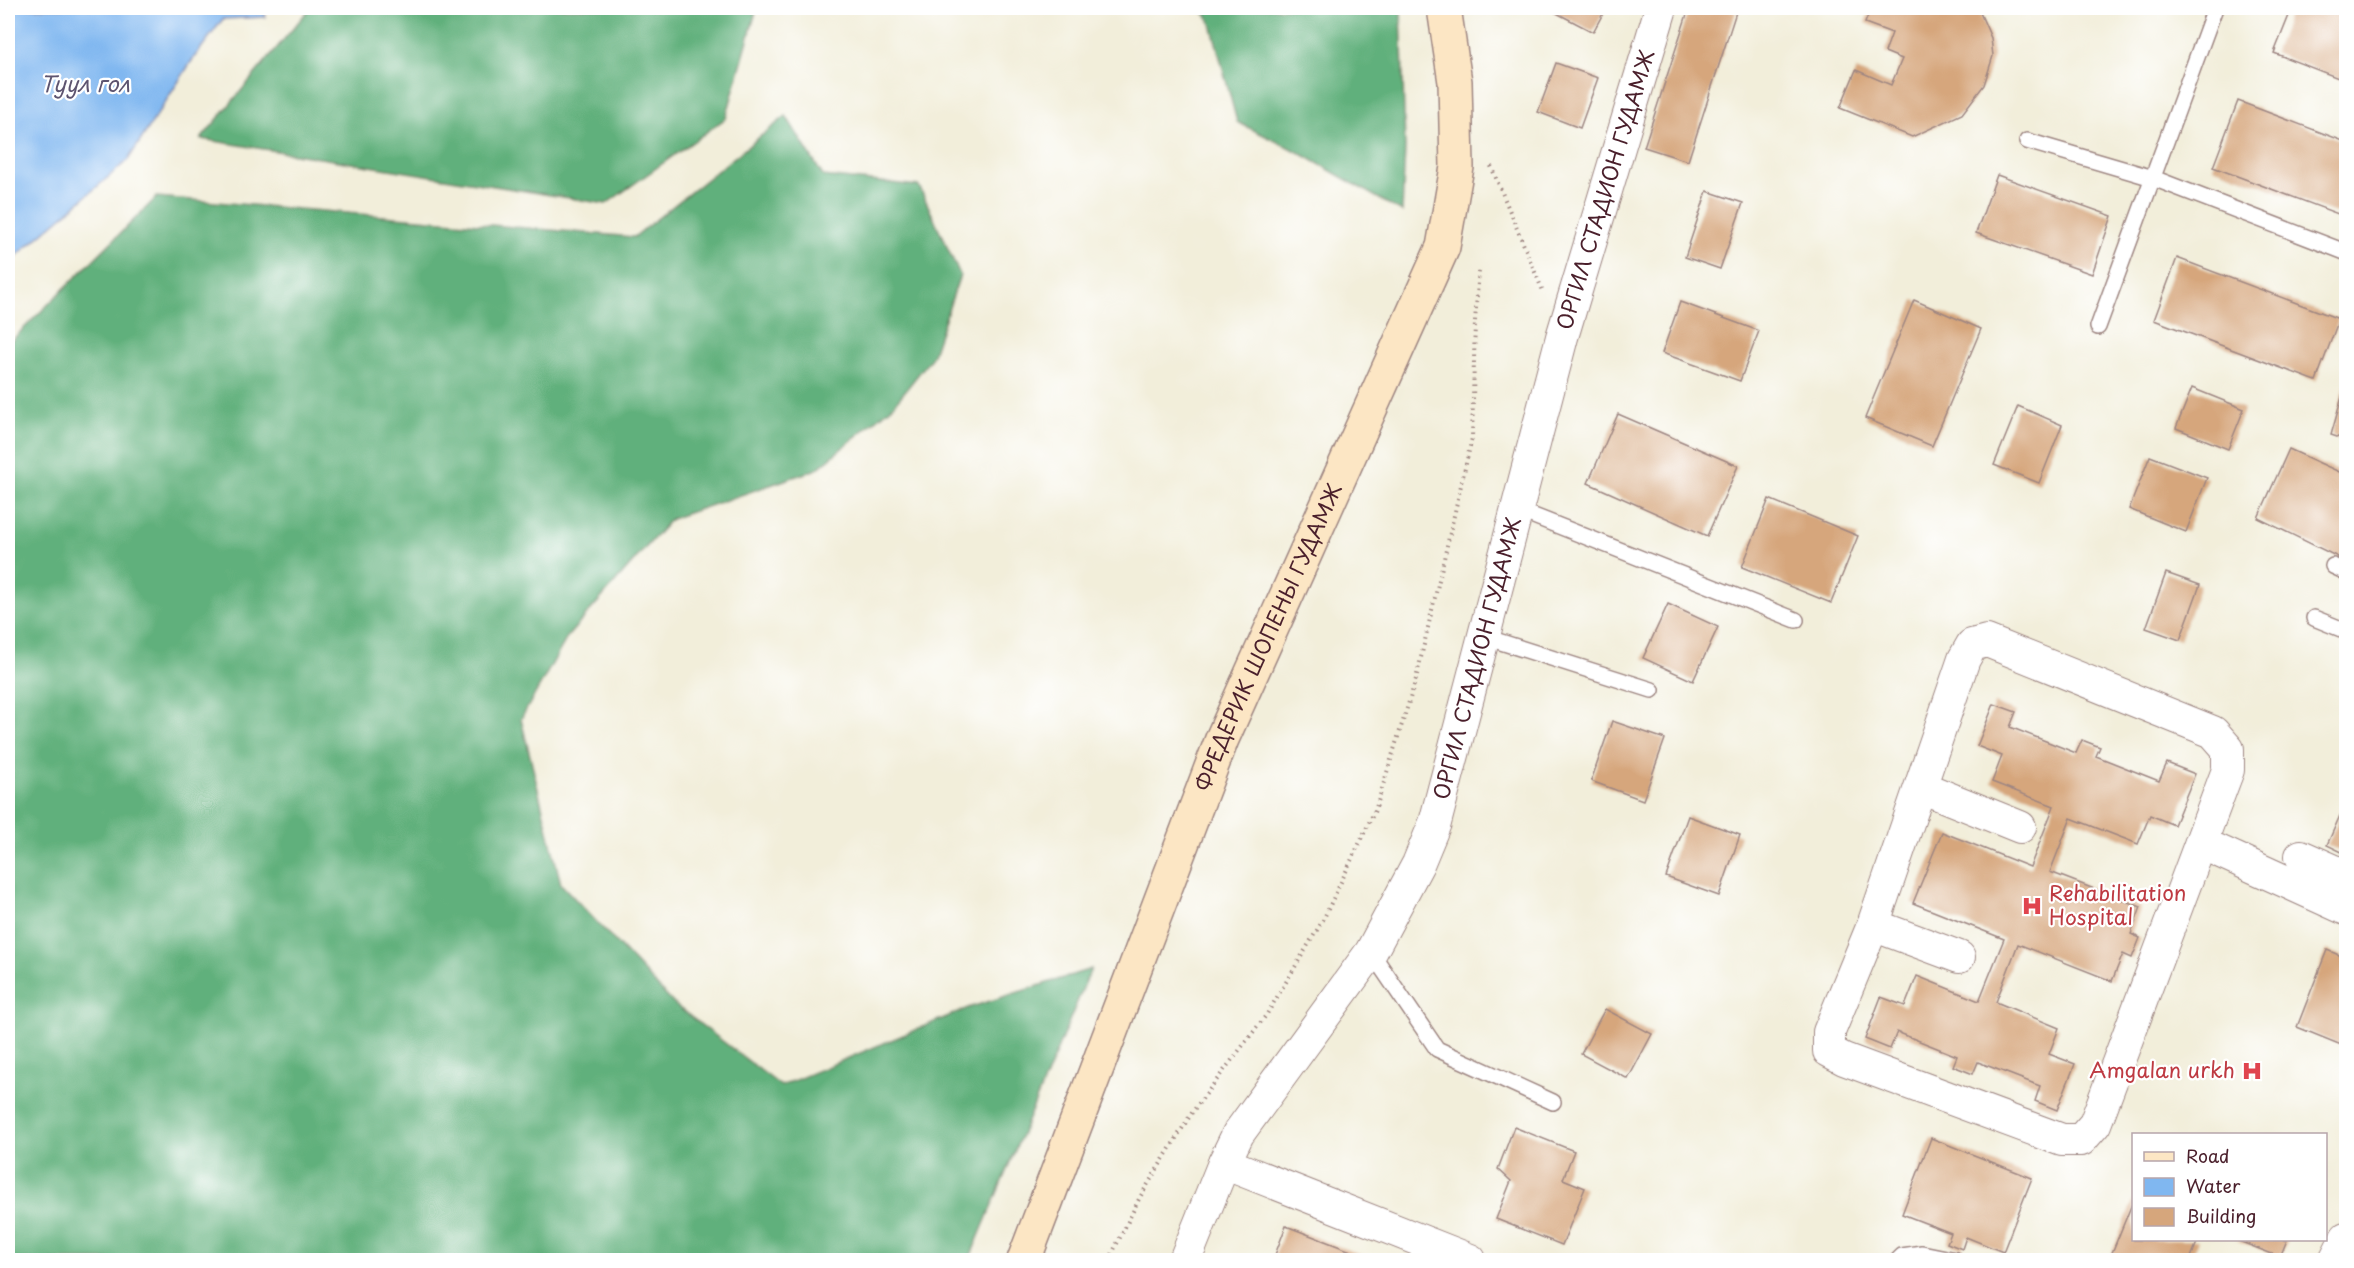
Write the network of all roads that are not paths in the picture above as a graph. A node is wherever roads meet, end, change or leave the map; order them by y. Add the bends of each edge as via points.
1 (1444, 8) edge
2 (1661, 8) edge
3 (2211, 9) edge
4 (2027, 141) dead end
5 (2153, 178) junction
6 (2345, 252) edge
7 (2098, 327) dead end
8 (1516, 508) junction
9 (2314, 618) dead end
10 (1797, 620) dead end
11 (2346, 632) edge
12 (1482, 636) junction
13 (1653, 690) dead end
14 (1921, 787) junction
15 (2020, 827) dead end
16 (2200, 843) junction
17 (2301, 856) dead end
18 (2346, 876) edge
19 (2346, 909) edge
20 (1873, 925) junction
21 (1371, 952) junction
22 (1959, 957) dead end
23 (1553, 1102) dead end
24 (1224, 1163) junction
25 (2346, 1238) edge
26 (1024, 1260) edge
27 (1185, 1260) edge
28 (1470, 1260) edge
29 (1899, 1260) edge
30 (1956, 1260) edge
31 (2335, 1260) edge

1 - 26 street, ФРЕДЕРИК ШОПЕНЫ ГУДАМЖ via 1455,82 1457,167 1443,247 1222,739
2 - 8 street, ОРГИЛ СТАДИОН ГУДАМЖ via 1562,337
3 - 5 lane
4 - 5 lane
5 - 6 lane
5 - 7 lane
8 - 10 lane
8 - 12 street, ОРГИЛ СТАДИОН ГУДАМЖ
9 - 11 lane
12 - 13 lane
12 - 21 street, ОРГИЛ СТАДИОН ГУДАМЖ via 1435,823
14 - 15 street
14 - 16 street via 1964,659 1972,645 1987,641 2213,732 2228,749 2228,770
14 - 20 street
16 - 19 street
16 - 20 street via 2095,1124 2081,1140 2062,1140 1828,1051 1829,1032
17 - 18 street
20 - 22 street
21 - 23 lane via 1437,1049
21 - 24 street, ОРГИЛ СТАДИОН ГУДАМЖ via 1238,1134
24 - 27 street, ОРГИЛ СТАДИОН ГУДАМЖ
24 - 28 street
25 - 31 street
29 - 30 lane via 1922,1253

